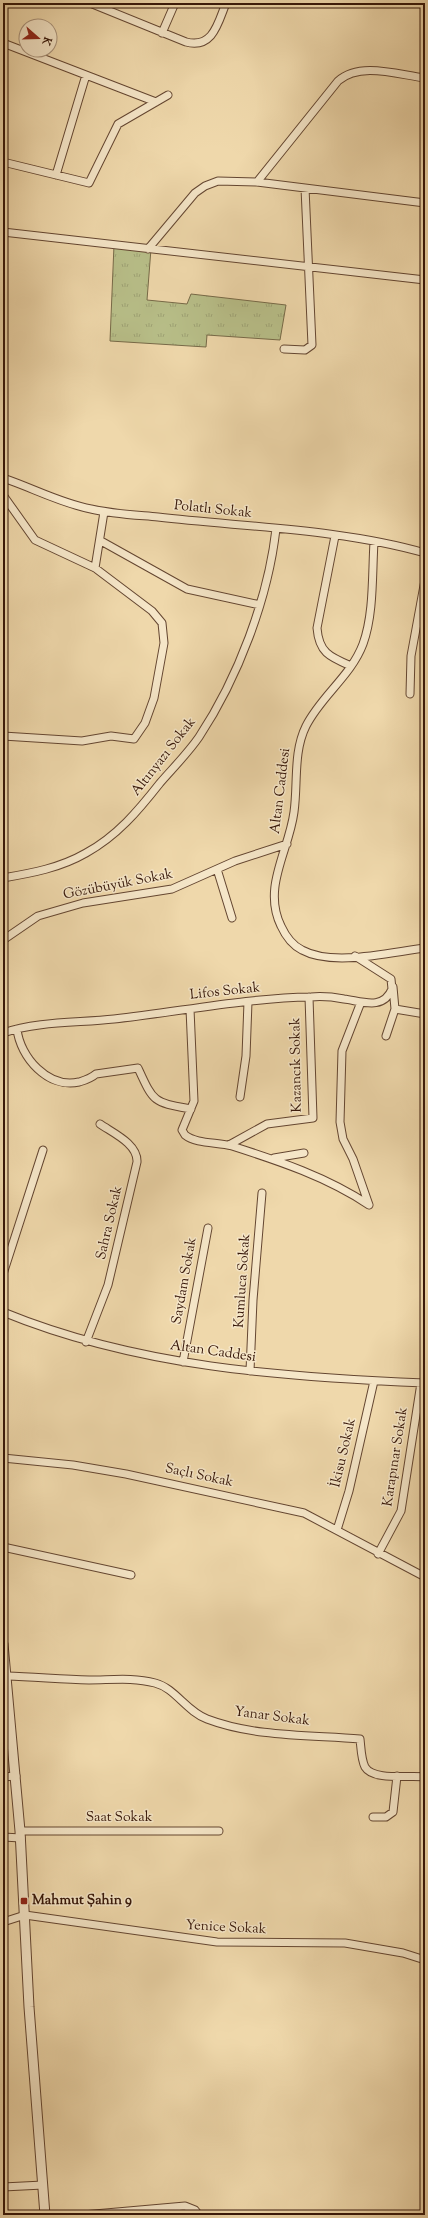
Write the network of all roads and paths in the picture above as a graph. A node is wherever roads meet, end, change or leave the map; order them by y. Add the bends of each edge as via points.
1 (92, 3) edge
2 (175, 3) edge
3 (226, 3) edge
4 (162, 33) junction
5 (3, 43) edge
6 (86, 75) junction
7 (425, 78) edge
8 (168, 95) dead end
9 (156, 102) junction
10 (3, 162) edge
11 (56, 175) junction
12 (257, 182) junction
13 (305, 188) junction
14 (425, 203) edge
15 (3, 232) edge
16 (148, 249) junction
17 (308, 267) junction
18 (425, 280) edge
19 (284, 349) dead end
20 (3, 478) edge
21 (3, 494) edge
22 (104, 512) junction
23 (276, 529) junction
24 (335, 536) junction
25 (101, 541) junction
26 (374, 542) junction
27 (425, 553) edge
28 (95, 568) junction
29 (425, 580) edge
30 (260, 605) junction
31 (351, 666) junction
32 (410, 694) dead end
33 (3, 736) edge
34 (287, 844) junction
35 (217, 869) junction
36 (3, 878) edge
37 (232, 918) dead end
38 (3, 940) edge
39 (425, 948) edge
40 (356, 956) junction
41 (393, 986) junction
42 (309, 997) junction
43 (248, 1002) junction
44 (361, 1002) junction
45 (190, 1009) junction
46 (395, 1010) junction
47 (425, 1014) edge
48 (16, 1029) junction
49 (3, 1033) edge
50 (386, 1036) dead end
51 (240, 1097) dead end
52 (191, 1109) junction
53 (100, 1124) dead end
54 (229, 1145) junction
55 (44, 1150) dead end
56 (304, 1153) dead end
57 (272, 1158) junction
58 (262, 1193) dead end
59 (208, 1228) dead end
60 (3, 1274) edge
61 (3, 1312) edge
62 (86, 1342) junction
63 (183, 1362) junction
64 (250, 1371) junction
65 (374, 1381) junction
66 (423, 1383) edge
67 (3, 1458) edge
68 (337, 1530) junction
69 (3, 1547) edge
70 (378, 1554) junction
71 (131, 1575) dead end
72 (425, 1577) edge
73 (3, 1648) edge
74 (7, 1676) junction
75 (3, 1776) edge
76 (16, 1776) junction
77 (398, 1776) junction
78 (425, 1777) edge
79 (372, 1817) dead end
80 (219, 1831) dead end
81 (20, 1835) junction
82 (3, 1838) edge
83 (24, 1915) junction
84 (3, 1922) edge
85 (425, 1960) edge
86 (43, 2185) junction
87 (3, 2187) edge
88 (45, 2215) edge
89 (83, 2215) edge
90 (199, 2215) edge

1 - 4 street
2 - 4 street
3 - 4 street via 214,33 203,43 186,42
5 - 6 street
6 - 9 street
6 - 11 street
7 - 12 street via 364,70 345,75
8 - 9 street
9 - 11 street via 118,124 89,183
10 - 11 street
12 - 13 street
12 - 16 street via 225,180 205,186 195,193
13 - 14 street
13 - 17 street
15 - 16 street
16 - 17 street
17 - 18 street
17 - 19 street via 312,345 305,350
20 - 22 street, Polatlı Sokak via 65,502
21 - 28 street via 35,540
22 - 23 street, Polatlı Sokak
22 - 25 street
23 - 24 street, Polatlı Sokak
23 - 30 street, Altınyazı Sokak
24 - 26 street, Polatlı Sokak
24 - 31 street via 318,628 318,641 328,655
25 - 28 street
25 - 30 street via 193,592
26 - 27 street, Polatlı Sokak
26 - 31 street, Altan Caddesi via 368,624 363,644
28 - 33 street via 152,611 163,627 164,643 154,698 145,722 134,739 111,736 82,741
29 - 32 street via 411,656
30 - 36 street, Altınyazı Sokak via 233,673 198,737 135,815 109,838 73,860 42,871
31 - 34 street, Altan Caddesi via 310,718 304,731 299,750 294,813
34 - 35 street, Gözübüyük Sokak
34 - 40 street, Altan Caddesi via 276,874 274,900 277,918 288,939 297,947 315,955
35 - 37 street
35 - 38 street, Gözübüyük Sokak via 180,887 83,903 38,916
39 - 40 street, Altan Caddesi
40 - 41 street via 386,974
41 - 44 street, Lifos Sokak via 383,1000 372,1004
41 - 46 street
42 - 43 street, Lifos Sokak
42 - 44 street, Lifos Sokak
42 - 54 street, Kazancık Sokak via 313,1118 267,1124
43 - 45 street, Lifos Sokak
43 - 51 street via 246,1056
44 - 57 street via 342,1051 340,1122 343,1139 369,1205 339,1187
45 - 48 street, Lifos Sokak
45 - 52 street via 194,1101
46 - 47 street
46 - 50 street
48 - 49 street, Lifos Sokak
48 - 52 street via 27,1056 44,1074 53,1079 75,1083 91,1079 96,1074 138,1068 154,1099
52 - 54 street via 182,1130 185,1135 196,1140
53 - 62 street, Sahra Sokak via 126,1141 136,1154 137,1162 108,1285
54 - 57 street
55 - 60 street
56 - 57 street
58 - 64 street, Kumluca Sokak
59 - 63 street, Saydam Sokak
61 - 62 street, Altan Caddesi
62 - 63 street, Altan Caddesi
63 - 64 street, Altan Caddesi
64 - 65 street, Altan Caddesi via 298,1377
65 - 66 street, Altan Caddesi
65 - 68 street, İkisu Sokak via 349,1491
66 - 70 street, Karapınar Sokak via 401,1511
67 - 68 street, Saçlı Sokak via 73,1465 153,1480 304,1513
68 - 70 street, Saçlı Sokak
69 - 71 street
70 - 72 street, Saçlı Sokak
73 - 74 street
74 - 76 street
74 - 77 street, Yanar Sokak via 128,1679 155,1683 167,1688 191,1711 213,1721 244,1729 360,1739 365,1766 369,1771 379,1776
75 - 76 street
76 - 81 street
77 - 78 street, Yanar Sokak
77 - 79 street via 393,1812 386,1817
80 - 81 street, Saat Sokak
81 - 82 street, Saat Sokak
81 - 83 street
83 - 84 street
83 - 85 street, Yenice Sokak via 223,1943 345,1942
83 - 86 street
86 - 87 street
86 - 88 street
89 - 90 street via 185,2206 195,2210

